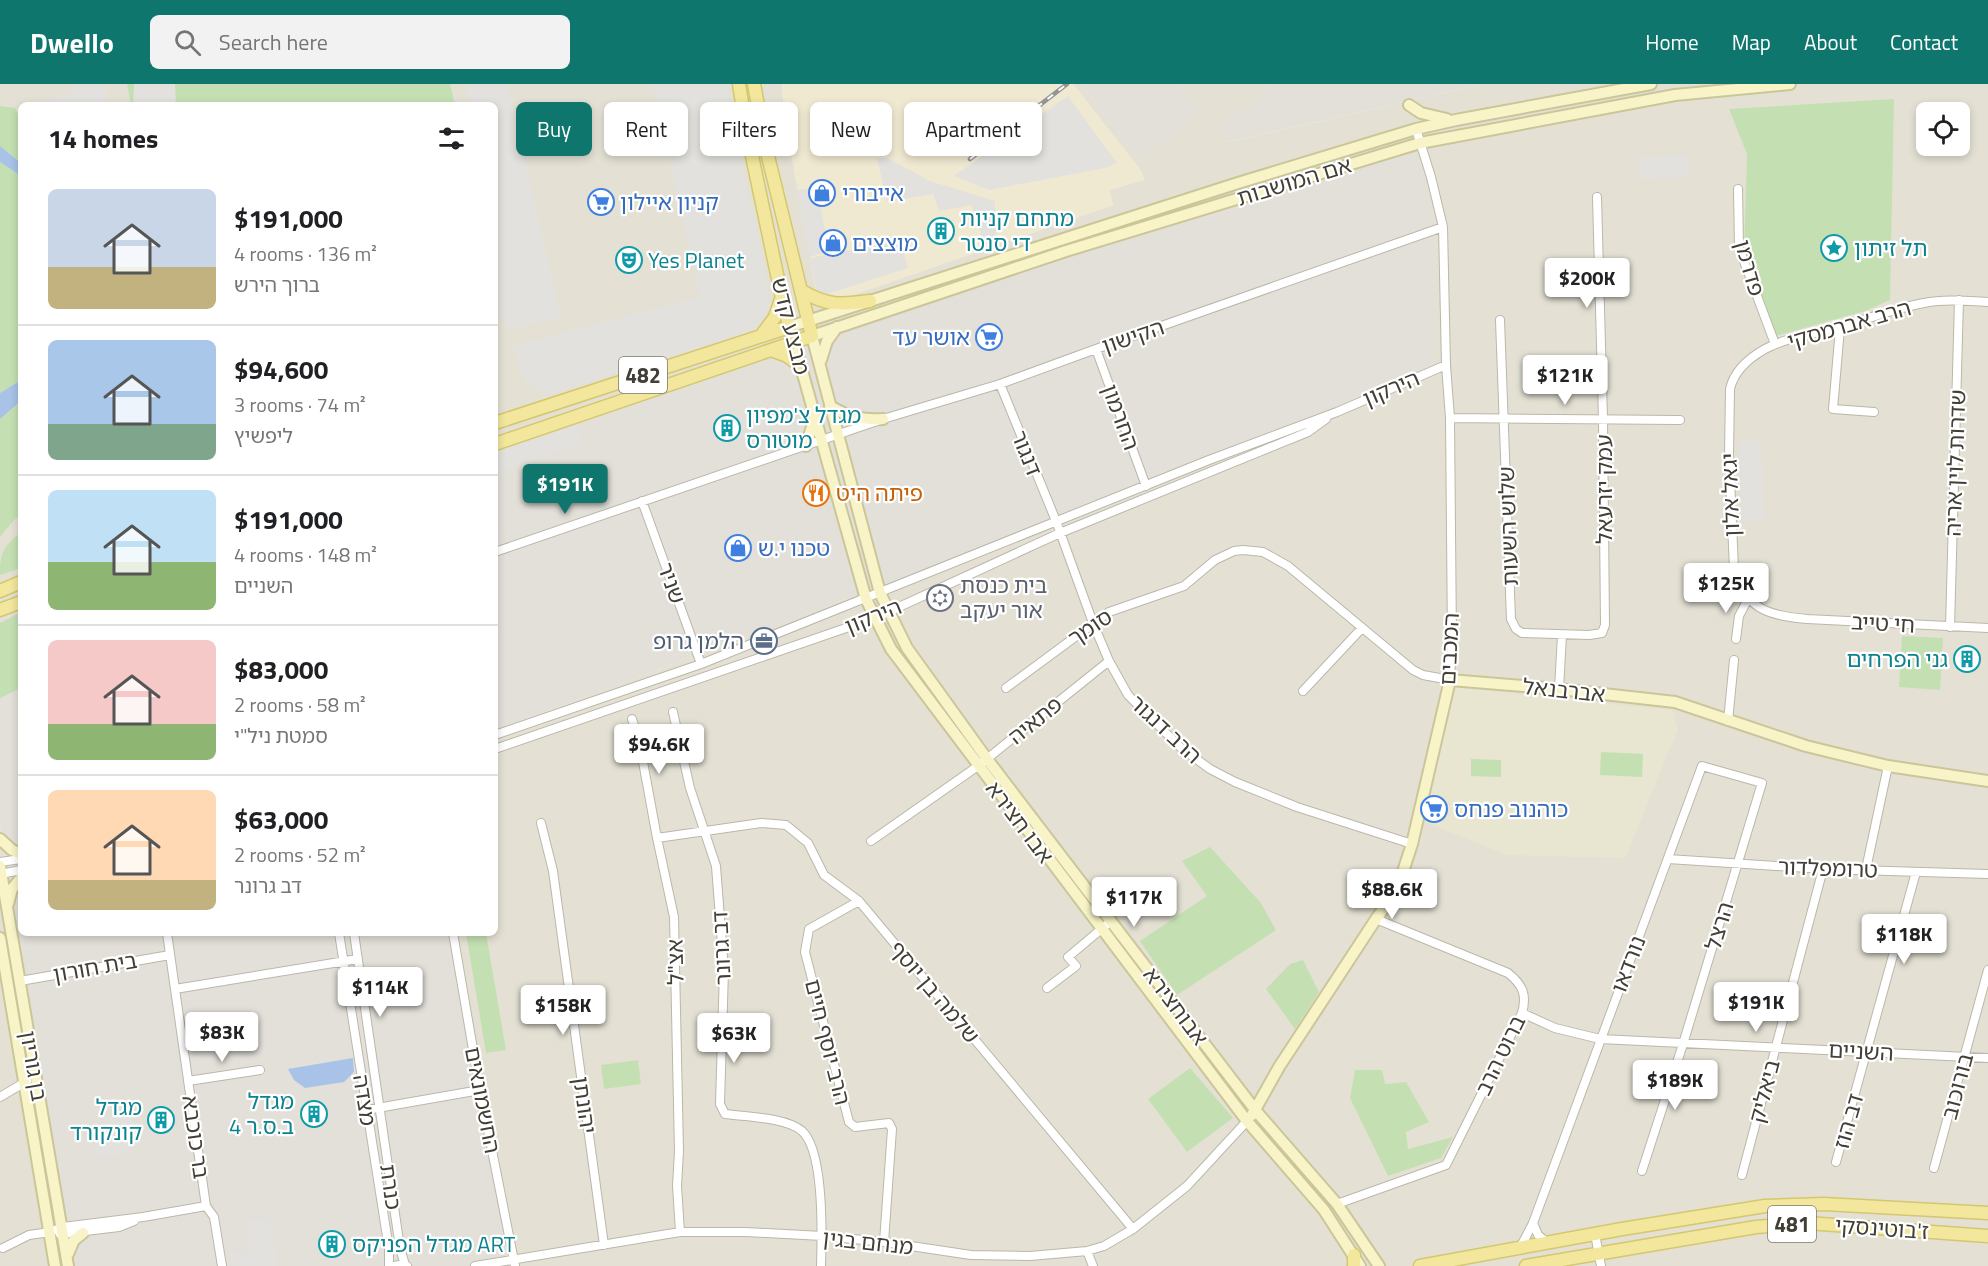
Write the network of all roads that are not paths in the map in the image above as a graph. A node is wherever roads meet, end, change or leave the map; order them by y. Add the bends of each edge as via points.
1 (739, 84) edge
2 (754, 84) edge
3 (1651, 84) edge
4 (1718, 84) edge
5 (1790, 84) edge
6 (1675, 95) junction
7 (1409, 105) dead end
8 (1456, 120) junction
9 (1416, 129) junction
10 (1420, 143) junction
11 (1738, 189) dead end
12 (1597, 197) dead end
13 (1443, 227) junction
14 (802, 291) junction
15 (782, 298) junction
16 (1959, 300) junction
17 (870, 301) junction
18 (1988, 302) edge
19 (1500, 320) dead end
20 (809, 321) junction
21 (789, 327) junction
22 (837, 327) junction
23 (1840, 328) junction
24 (760, 336) junction
25 (813, 336) junction
26 (794, 342) junction
27 (1775, 344) junction
28 (1096, 349) junction
29 (769, 350) junction
30 (820, 363) junction
31 (800, 365) junction
32 (1446, 365) junction
33 (1000, 384) junction
34 (1730, 389) joint
35 (830, 405) junction
36 (1337, 412) junction
37 (1874, 412) dead end
38 (815, 416) junction
39 (1450, 418) junction
40 (1505, 418) junction
41 (884, 419) junction
42 (1603, 419) junction
43 (1680, 420) dead end
44 (498, 422) edge
45 (838, 435) junction
46 (822, 441) junction
47 (498, 443) edge
48 (806, 446) junction
49 (1146, 486) junction
50 (642, 501) junction
51 (1056, 521) junction
52 (1060, 533) junction
53 (498, 551) edge
54 (18, 583) edge
55 (1184, 586) joint
56 (0, 591) edge
57 (880, 593) junction
58 (1748, 598) junction
59 (866, 599) junction
60 (18, 603) edge
61 (0, 610) edge
62 (888, 610) junction
63 (875, 618) junction
64 (1093, 623) junction
65 (1362, 627) junction
66 (1950, 627) junction
67 (1988, 628) edge
68 (1562, 635) junction
69 (1736, 639) dead end
70 (1734, 660) dead end
71 (1109, 661) junction
72 (701, 664) junction
73 (1450, 680) junction
74 (1006, 688) dead end
75 (1559, 688) junction
76 (1303, 691) dead end
77 (673, 712) dead end
78 (633, 719) dead end
79 (1728, 721) junction
80 (498, 734) edge
81 (498, 749) edge
82 (982, 762) junction
83 (1888, 766) junction
84 (1988, 781) edge
85 (1762, 783) joint
86 (541, 823) dead end
87 (705, 832) junction
88 (657, 838) junction
89 (0, 839) edge
90 (871, 841) dead end
91 (1412, 844) junction
92 (18, 854) edge
93 (18, 858) edge
94 (1668, 859) junction
95 (1738, 864) junction
96 (0, 869) edge
97 (1823, 869) junction
98 (1866, 869) junction
99 (18, 870) edge
100 (1916, 872) junction
101 (1988, 874) edge
102 (18, 882) edge
103 (859, 901) junction
104 (7, 907) junction
105 (1376, 919) junction
106 (1111, 921) junction
107 (1101, 929) junction
108 (167, 936) edge
109 (339, 936) edge
110 (354, 936) edge
111 (454, 936) edge
112 (0, 938) edge
113 (170, 955) junction
114 (358, 959) junction
115 (343, 961) junction
116 (1988, 970) edge
117 (20, 981) junction
118 (175, 988) junction
119 (1047, 988) dead end
120 (1522, 1013) junction
121 (1600, 1039) junction
122 (1683, 1044) junction
123 (1776, 1046) junction
124 (1868, 1052) junction
125 (1965, 1056) junction
126 (1988, 1058) edge
127 (260, 1070) dead end
128 (35, 1073) junction
129 (188, 1082) junction
130 (25, 1083) junction
131 (480, 1090) junction
132 (0, 1097) edge
133 (380, 1108) junction
134 (366, 1110) junction
135 (1256, 1111) junction
136 (1247, 1121) junction
137 (1836, 1162) dead end
138 (1934, 1168) dead end
139 (1642, 1171) dead end
140 (1742, 1175) dead end
141 (1337, 1204) junction
142 (206, 1206) junction
143 (1988, 1214) edge
144 (143, 1217) junction
145 (1533, 1223) junction
146 (1133, 1229) junction
147 (63, 1231) junction
148 (50, 1232) junction
149 (680, 1232) junction
150 (83, 1233) junction
151 (1595, 1234) junction
152 (822, 1236) junction
153 (1988, 1236) edge
154 (884, 1242) junction
155 (1548, 1243) junction
156 (604, 1245) junction
157 (3, 1248) dead end
158 (1520, 1248) junction
159 (1087, 1251) junction
160 (1600, 1260) edge
161 (1356, 1262) edge
162 (68, 1263) edge
163 (515, 1263) edge
164 (56, 1266) edge
165 (222, 1266) edge
166 (389, 1266) edge
167 (394, 1266) edge
168 (406, 1266) edge
169 (475, 1266) edge
170 (821, 1266) edge
171 (1093, 1266) edge
172 (1379, 1266) edge
173 (1420, 1266) edge
174 (1526, 1266) edge

1 - 15 main road, מבצע קדש
2 - 14 main road, מבצע קדש
3 - 8 street, אם המושבות
4 - 6 street
5 - 6 street, אם המושבות
6 - 10 street, אם המושבות
7 - 8 street via 1429,117
8 - 9 street, אם המושבות
9 - 10 street, המכבים
9 - 17 street, אם המושבות
10 - 13 street, המכבים
10 - 22 street, אם המושבות via 1066,251
11 - 27 street, פדרמן via 1739,248
12 - 42 street, עמק יזרעאל
13 - 28 street, הקישון
13 - 32 street, המכבים
14 - 17 main road via 834,304
14 - 20 main road, מבצע קדש
15 - 21 main road, מבצע קדש
15 - 24 main road via 775,317
16 - 18 street, הרב אברמסקי
16 - 23 street, הרב אברמסקי via 1923,303
16 - 66 street, שדרות לוין אריה
17 - 20 street, אם המושבות
19 - 40 street, שלוש השעות
20 - 21 street, אם המושבות
20 - 25 main road, מבצע קדש
21 - 24 main road, 482
21 - 26 main road, מבצע קדש
22 - 25 street, אם המושבות
22 - 30 street via 827,341
23 - 27 street, הרב אברמסקי
23 - 37 street via 1833,409
24 - 44 main road, 482
25 - 26 main road, 482
25 - 30 street, מבצע קדש
26 - 29 main road, 482
26 - 31 street, מבצע קדש
27 - 34 street, הרב אברמסקי via 1749,360
28 - 33 street, הקישון
28 - 49 street, החרמון
29 - 31 main road
29 - 47 main road, 482
30 - 35 street, מבצע קדש
31 - 38 street, מבצע קדש
32 - 36 street, הירקון
32 - 39 street, המכבים
33 - 41 street, הקישון
33 - 51 street, דנגור
34 - 58 street, יגאל אלון via 1733,560 1739,586
35 - 41 street via 845,415
35 - 45 street, מבצע קדש
36 - 49 street, הירקון
36 - 52 street, הירקון via 1308,432
38 - 46 street, מבצע קדש
38 - 48 street
39 - 40 street
39 - 73 street, המכבים
40 - 42 street
40 - 68 street, שלוש השעות via 1511,619 1522,633
41 - 45 street, הקישון
42 - 43 street
42 - 68 street, עמק יזרעאל via 1605,625 1602,633
45 - 46 street, הקישון
45 - 57 street, מבצע קדש
46 - 48 street, הקישון
46 - 59 street, מבצע קדש
48 - 50 street, הקישון
49 - 51 street, הירקון
50 - 53 street, הקישון
50 - 72 street, שניר
51 - 52 street, הרב דנגור
51 - 57 street, הירקון
52 - 62 street, הירקון
52 - 64 street, הרב דנגור
54 - 56 main road
55 - 64 street, סומך via 1116,609
55 - 65 street, אברבנאל via 1225,555 1243,549 1263,552 1288,566
57 - 59 street, הירקון
57 - 62 street, אבוחצירא
58 - 66 street, חי טייב via 1779,616
58 - 69 street via 1739,616
59 - 63 street, אבו חצירא
59 - 72 street, הירקון
60 - 61 main road
62 - 63 street, הירקון
62 - 82 street, אבוחצירא via 907,648
63 - 81 street, הירקון
63 - 82 street, אבו חצירא via 891,650
64 - 71 street, הרב דנגור
64 - 74 street, סומך
65 - 73 street, אברבנאל via 1413,670
65 - 76 street
66 - 67 street, חי טייב
68 - 75 street
70 - 79 street
71 - 82 street, פתאיה
71 - 91 street, הרב דנגור via 1128,695 1180,747 1210,769 1296,807
72 - 80 street, הירקון
73 - 75 street, אברבנאל
73 - 91 street, המכבים
75 - 79 street, אברבנאל via 1675,702
77 - 87 street, דב גרונר via 690,788
78 - 88 street, אצ"ל
79 - 83 street, אברבנאל
82 - 90 street, פתאיה
82 - 106 street, אבוחצירא
82 - 107 street, אבו חצירא
83 - 84 street, אברבנאל
83 - 98 street
85 - 94 street, נורדאו via 1702,766
85 - 95 street, הרצל
86 - 156 street, יהונתן via 553,871
87 - 88 street, שלמה בן יוסף
87 - 103 street, שלמה בן יוסף via 761,823 786,825 808,843 824,875
87 - 152 street, דב גרונר via 716,866 724,970 720,1104 725,1114 783,1122 802,1131 817,1164
88 - 149 street, אצ"ל via 674,916 679,1152 676,1186
89 - 92 street
91 - 105 street, המכבים via 1397,890
93 - 96 street
94 - 95 street, טרומפלדור
94 - 121 street, נורדאו
95 - 97 street, טרומפלדור
95 - 122 street, הרצל
96 - 99 street
96 - 104 street, בן גוריון
97 - 98 street, טרומפלדור
97 - 123 street, ביאליק
98 - 100 street, טרומפלדור
100 - 101 street, טרומפלדור
100 - 124 street, דב הוז
102 - 104 street
103 - 146 street, שלמה בן יוסף
103 - 154 street, הרב יוסף חיים via 809,929 805,952 849,1122 855,1127 889,1123 892,1129
104 - 117 street, בן גוריון
105 - 120 street, ברוט הרב via 1508,973 1524,990
105 - 135 street, המכבים via 1279,1067
106 - 107 street
106 - 135 street, אבוחצירא
107 - 119 street via 1068,957 1076,966
107 - 136 street, אבו חצירא
108 - 113 street, בר כוכבא
109 - 115 street, מצדה
110 - 114 street, כנרת
111 - 131 street, החשמונאים
112 - 130 street, בן גוריון
113 - 117 street, בית חורון
113 - 118 street, בר כוכבא
114 - 115 street
114 - 133 street, כנרת
115 - 118 street
115 - 134 street, מצדה
116 - 125 street, בורוכוב
117 - 128 street, בן גוריון
118 - 129 street, בר כוכבא
120 - 121 street, השניים via 1555,1028
120 - 141 street, ברוט הרב via 1446,1165
121 - 122 street, השניים
121 - 145 street, נורדאו
122 - 123 street, השניים
122 - 139 street, הרצל
123 - 124 street, השניים
123 - 140 street, ביאליק
124 - 125 street, השניים
124 - 137 street, דב הוז
125 - 126 street, השניים
125 - 138 street, בורוכוב
127 - 129 street
128 - 130 street
128 - 147 street, בן גוריון
129 - 142 street, בר כוכבא
130 - 132 street
130 - 148 street, בן גוריון
131 - 133 street
131 - 163 street, החשמונאים
133 - 134 street
133 - 168 street, כנרת
134 - 166 street, מצדה
135 - 136 street, המכבים
135 - 141 street, אבוחצירא
136 - 146 street, מנחם בגין via 1187,1186
136 - 161 street, אבו חצירא via 1324,1210
141 - 172 street, אבוחצירא
142 - 144 street
142 - 165 street, בר כוכבא via 214,1216
143 - 151 main road, 481 via 1797,1204
144 - 147 street
144 - 150 street via 119,1227
145 - 155 street via 1538,1235
145 - 158 street, נורדאו
146 - 159 street, מנחם בגין
147 - 148 street
147 - 150 street
147 - 162 street, בן גוריון
148 - 157 street via 28,1235
148 - 164 street, בן גוריון
149 - 152 street, מנחם בגין
149 - 156 street, מנחם בגין
150 - 162 street via 69,1250
151 - 155 main road, 481
151 - 160 street
152 - 154 street, מנחם בגין
152 - 170 street, דב גרונר
153 - 160 main road, ז'בוטינסקי / 481 via 1806,1223 1756,1227
154 - 159 street, מנחם בגין via 971,1255 1030,1256
155 - 158 main road, 481
156 - 163 street, מנחם בגין
158 - 173 main road, 481
159 - 171 street
160 - 174 main road, 481
163 - 169 street, מנחם בגין
167 - 168 street

